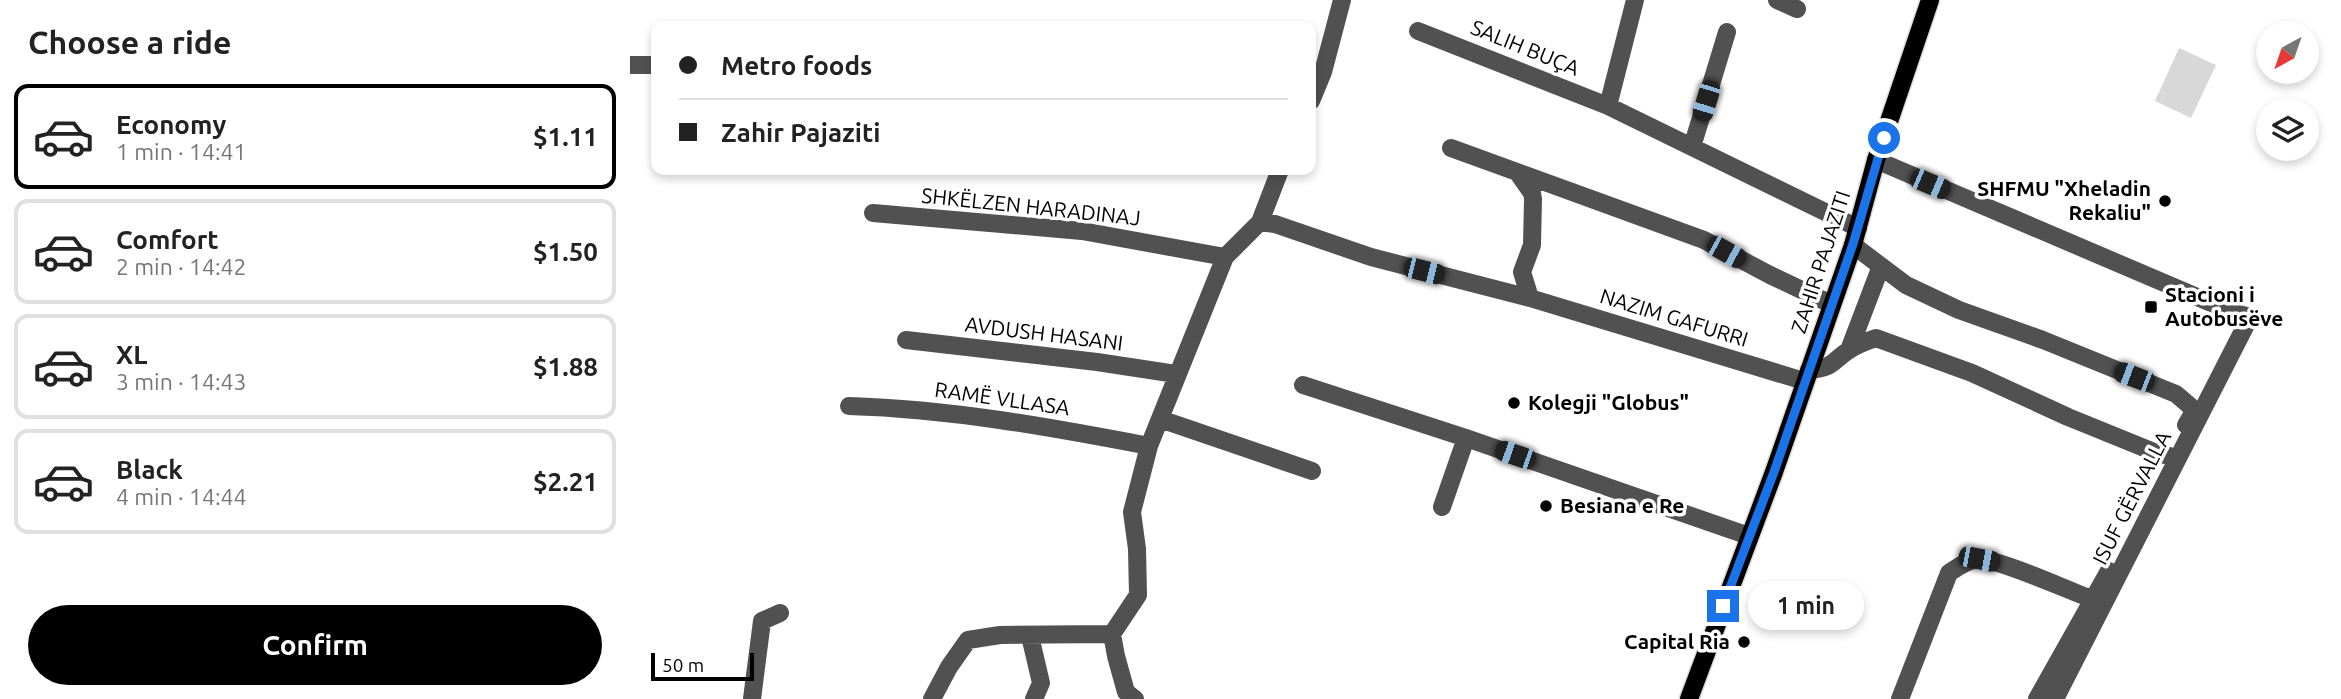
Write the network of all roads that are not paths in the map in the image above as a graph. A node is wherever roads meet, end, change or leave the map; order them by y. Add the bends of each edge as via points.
1 (1342, 0) edge
2 (1634, 0) edge
3 (1777, 0) edge
4 (1930, 0) edge
5 (1797, 9) dead end
6 (1421, 31) dead end
7 (1727, 32) dead end
8 (630, 65) edge
9 (651, 65) edge
10 (1317, 70) edge
11 (1608, 106) junction
12 (1692, 146) junction
13 (1451, 148) dead end
14 (1877, 160) junction
15 (1518, 173) junction
16 (1278, 175) edge
17 (873, 213) dead end
18 (1260, 222) junction
19 (1855, 236) junction
20 (1225, 257) junction
21 (1881, 266) junction
22 (1530, 298) junction
23 (1831, 304) junction
24 (906, 340) dead end
25 (1849, 350) junction
26 (1176, 374) junction
27 (1806, 375) junction
28 (1303, 385) dead end
29 (849, 406) dead end
30 (1160, 419) junction
31 (1466, 438) junction
32 (1149, 446) junction
33 (2170, 456) junction
34 (1312, 471) dead end
35 (1442, 507) dead end
36 (1749, 536) junction
37 (2092, 599) junction
38 (780, 613) dead end
39 (1112, 634) junction
40 (1030, 636) junction
41 (752, 699) edge
42 (932, 699) edge
43 (1034, 699) edge
44 (1135, 699) edge
45 (1689, 699) edge
46 (1900, 699) edge
47 (2037, 699) edge
48 (2055, 699) edge

1 - 10 street
2 - 11 street
3 - 5 street
4 - 14 main road, ZAHIR PAJAZITI
6 - 11 street, SALIH BUÇA
7 - 12 street
8 - 9 street
11 - 12 street, SALIH BUÇA
12 - 19 street, SALIH BUÇA
13 - 15 street
14 - 19 main road, ZAHIR PAJAZITI
14 - 48 street, ISUF GËRVALLA via 2250,317
15 - 22 street via 1533,199 1532,244 1522,272
15 - 23 street via 1704,240
16 - 18 street
17 - 20 street, SHKËLZEN HARADINAJ via 1082,231
18 - 20 street
18 - 22 street, NAZIM GAFURRI via 1275,223 1371,257
19 - 21 street, SALIH BUÇA
19 - 23 main road, ZAHIR PAJAZITI
20 - 26 street
21 - 25 street
21 - 33 street, SALIH BUÇA via 1906,285 1959,310 2184,399 2193,413
22 - 27 street, NAZIM GAFURRI
23 - 27 main road, ZAHIR PAJAZITI
24 - 26 street, AVDUSH HASANI
25 - 27 street via 1835,363
25 - 33 street via 1876,338
26 - 30 street
27 - 36 main road, ZAHIR PAJAZITI
28 - 31 street
29 - 32 street, RAMË VLLASA via 962,415
30 - 32 street
30 - 34 street
31 - 35 street
31 - 36 street
32 - 39 street via 1132,512 1138,595
33 - 37 street
36 - 45 main road, ZAHIR PAJAZITI
37 - 46 street via 1996,563 1966,562 1949,573
37 - 47 street
38 - 41 street via 762,621
39 - 40 street
39 - 44 street via 1126,692
40 - 42 street via 968,640
40 - 43 street via 1041,683

